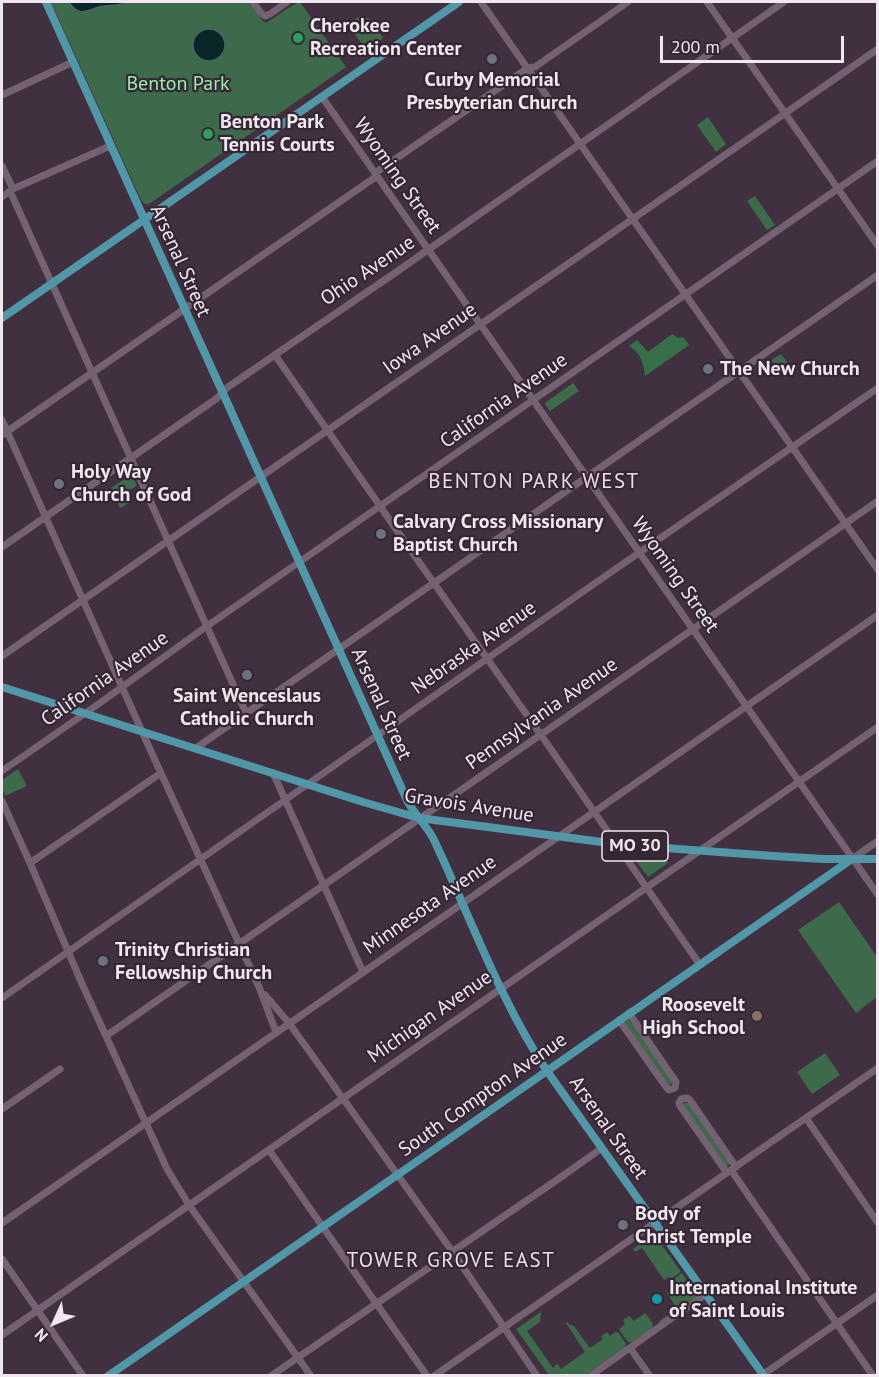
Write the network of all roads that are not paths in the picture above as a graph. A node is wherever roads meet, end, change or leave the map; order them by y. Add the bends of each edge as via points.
1 (46, 2) edge
2 (253, 2) edge
3 (287, 2) edge
4 (459, 2) edge
5 (481, 2) edge
6 (628, 2) edge
7 (707, 2) edge
8 (784, 2) edge
9 (732, 38) junction
10 (878, 49) edge
11 (73, 62) junction
12 (528, 68) junction
13 (2, 95) edge
14 (322, 97) junction
15 (784, 112) junction
16 (580, 144) junction
17 (110, 146) junction
18 (878, 161) edge
19 (2, 166) edge
20 (376, 175) junction
21 (837, 189) junction
22 (11, 190) junction
23 (2, 197) edge
24 (632, 218) junction
25 (143, 220) junction
26 (878, 246) edge
27 (428, 250) junction
28 (878, 275) edge
29 (51, 284) junction
30 (686, 294) junction
31 (184, 309) junction
32 (2, 318) edge
33 (480, 324) junction
34 (275, 354) junction
35 (739, 371) junction
36 (92, 373) junction
37 (878, 388) edge
38 (222, 393) junction
39 (533, 400) junction
40 (2, 420) edge
41 (328, 430) junction
42 (4, 434) edge
43 (792, 447) junction
44 (131, 458) junction
45 (586, 477) junction
46 (260, 478) junction
47 (878, 501) edge
48 (380, 507) junction
49 (45, 516) junction
50 (845, 523) junction
51 (169, 541) junction
52 (2, 546) edge
53 (639, 554) junction
54 (299, 563) junction
55 (878, 570) edge
56 (433, 583) junction
57 (82, 600) junction
58 (878, 615) edge
59 (207, 626) junction
60 (692, 629) junction
61 (338, 649) junction
62 (2, 656) edge
63 (487, 660) junction
64 (2, 687) edge
65 (122, 687) junction
66 (746, 706) junction
67 (85, 713) junction
68 (246, 713) junction
69 (878, 727) edge
70 (142, 731) junction
71 (541, 735) junction
72 (377, 736) junction
73 (196, 748) junction
74 (2, 771) edge
75 (161, 773) junction
76 (273, 773) junction
77 (799, 782) junction
78 (307, 784) junction
79 (285, 800) junction
80 (2, 801) edge
81 (594, 812) junction
82 (419, 818) junction
83 (558, 836) junction
84 (878, 841) edge
85 (616, 844) junction
86 (699, 851) junction
87 (200, 859) junction
88 (852, 859) junction
89 (878, 859) edge
90 (30, 863) junction
91 (324, 885) junction
92 (646, 888) junction
93 (878, 895) edge
94 (462, 902) junction
95 (240, 944) junction
96 (68, 951) junction
97 (700, 965) junction
98 (363, 972) junction
99 (501, 988) junction
100 (261, 991) junction
101 (2, 998) edge
102 (629, 1013) junction
103 (619, 1020) junction
104 (289, 1023) junction
105 (276, 1032) junction
106 (106, 1036) junction
107 (878, 1068) edge
108 (60, 1069) dead end
109 (547, 1071) junction
110 (343, 1098) junction
111 (2, 1109) edge
112 (806, 1118) junction
113 (146, 1122) junction
114 (602, 1148) junction
115 (268, 1150) junction
116 (731, 1170) junction
117 (397, 1175) junction
118 (189, 1205) junction
119 (655, 1222) junction
120 (2, 1223) edge
121 (878, 1223) edge
122 (322, 1227) junction
123 (452, 1251) junction
124 (2, 1258) edge
125 (244, 1281) junction
126 (706, 1294) junction
127 (878, 1295) edge
128 (376, 1303) junction
129 (38, 1310) junction
130 (836, 1323) junction
131 (504, 1327) junction
132 (2, 1335) edge
133 (630, 1348) junction
134 (298, 1356) junction
135 (763, 1375) edge
136 (83, 1376) edge
137 (108, 1376) edge
138 (271, 1376) edge
139 (311, 1376) edge
140 (427, 1376) edge
141 (434, 1376) edge
142 (537, 1376) edge
143 (590, 1376) edge
144 (650, 1376) edge
145 (873, 1376) edge

1 - 11 main road, Arsenal Street
2 - 3 street via 265,15
4 - 14 main road
5 - 12 street
6 - 12 street via 535,67
7 - 9 street
8 - 9 street, Ohio Avenue
9 - 15 street
9 - 16 street, Ohio Avenue
10 - 15 street, Iowa Avenue
11 - 13 street
11 - 17 main road, Arsenal Street
12 - 16 street
12 - 20 street
14 - 20 street, Wyoming Street
14 - 25 main road
15 - 21 street
15 - 24 street, Iowa Avenue
16 - 24 street
16 - 27 street, Ohio Avenue
17 - 22 street
17 - 25 main road, Arsenal Street
18 - 21 street, California Avenue
19 - 22 street
20 - 27 street, Wyoming Street
20 - 31 street
21 - 26 street
21 - 30 street, California Avenue
22 - 23 street
22 - 29 street
24 - 30 street
24 - 33 street, Iowa Avenue
25 - 29 main road
25 - 31 main road, Arsenal Street
27 - 33 street, Wyoming Street
27 - 34 street, Ohio Avenue
28 - 35 street
29 - 32 main road
29 - 36 street
30 - 35 street
30 - 39 street, California Avenue
31 - 36 street
31 - 38 main road, Arsenal Street
33 - 39 street, Wyoming Street
33 - 41 street, Iowa Avenue
34 - 38 street, Ohio Avenue
34 - 41 street
35 - 43 street
35 - 45 street
36 - 42 street
36 - 44 street
37 - 43 street, Nebraska Avenue
38 - 44 street, Ohio Avenue
38 - 46 main road, Arsenal Street
39 - 45 street, Wyoming Street
39 - 48 street, California Avenue
40 - 42 street
41 - 46 street, Iowa Avenue
41 - 48 street
42 - 49 street
43 - 50 street
43 - 53 street, Nebraska Avenue
44 - 49 street, Ohio Avenue
44 - 51 street
45 - 53 street, Wyoming Street
45 - 56 street
46 - 51 street, Iowa Avenue
46 - 54 main road, Arsenal Street
47 - 50 street, Pennsylvania Avenue
48 - 54 street, California Avenue
48 - 56 street
49 - 52 street, Ohio Avenue
49 - 57 street
50 - 55 street
50 - 60 street, Pennsylvania Avenue
51 - 57 street, Iowa Avenue
51 - 59 street
53 - 60 street, Wyoming Street
53 - 63 street, Nebraska Avenue
54 - 59 street, California Avenue
54 - 61 main road, Arsenal Street
56 - 61 street
56 - 63 street
57 - 62 street, Iowa Avenue
57 - 65 street
58 - 66 street, Minnesota Avenue
59 - 65 street, California Avenue
59 - 68 street
60 - 66 street, Wyoming Street
60 - 71 street, Pennsylvania Avenue
61 - 68 street
61 - 72 main road, Arsenal Street
63 - 71 street
63 - 72 street, Nebraska Avenue
64 - 67 main road, Gravois Avenue / MO 30
65 - 67 street, California Avenue
65 - 70 street
66 - 77 street, Wyoming Street
66 - 81 street, Minnesota Avenue
67 - 70 main road, Gravois Avenue / MO 30
67 - 74 street, California Avenue
68 - 73 street
69 - 77 street, Michigan Avenue
70 - 73 main road, Gravois Avenue / MO 30
70 - 75 street
71 - 81 street
71 - 82 street, Pennsylvania Avenue
72 - 78 street, Nebraska Avenue
72 - 82 main road, Arsenal Street via 407,802
73 - 76 main road, Gravois Avenue / MO 30
75 - 87 street
75 - 90 street
76 - 78 main road, Gravois Avenue / MO 30
76 - 79 street
77 - 86 street, Michigan Avenue
77 - 88 street, Wyoming Street
78 - 79 street, Nebraska Avenue
78 - 82 main road, Gravois Avenue / MO 30
79 - 87 street, Nebraska Avenue
79 - 91 street
80 - 90 street
81 - 83 street, Minnesota Avenue
81 - 85 street
82 - 83 main road, Gravois Avenue / MO 30
82 - 91 street, Pennsylvania Avenue
82 - 94 main road, Arsenal Street via 433,837
83 - 85 main road, Gravois Avenue / MO 30
83 - 94 street, Minnesota Avenue
84 - 88 street, South Compton Avenue
85 - 86 main road, Gravois Avenue / MO 30
85 - 92 street
86 - 88 main road, Gravois Avenue / MO 30
86 - 92 street, Michigan Avenue
87 - 95 street
87 - 96 street, Nebraska Avenue
88 - 89 main road, Gravois Avenue / MO 30
88 - 93 street, Wyoming Street
88 - 97 main road, South Compton Avenue
90 - 96 street
91 - 95 street, Pennsylvania Avenue
91 - 98 street
92 - 97 street
92 - 99 street, Michigan Avenue
94 - 98 street, Minnesota Avenue
94 - 99 main road, Arsenal Street
95 - 100 street
95 - 106 street, Pennsylvania Avenue
96 - 101 street, Nebraska Avenue
96 - 106 street
97 - 102 main road, South Compton Avenue
98 - 104 street, Minnesota Avenue
99 - 109 main road, Arsenal Street
99 - 110 street, Michigan Avenue
100 - 104 street
100 - 105 street
102 - 103 main road, South Compton Avenue
102 - 103 street via 676,1082 675,1088 666,1087
103 - 109 main road, South Compton Avenue
104 - 105 street, Minnesota Avenue
104 - 110 street
105 - 113 street, Minnesota Avenue
106 - 113 street
107 - 112 street
108 - 111 street
109 - 114 main road, Arsenal Street
109 - 117 main road, South Compton Avenue
110 - 115 street, Michigan Avenue
110 - 117 street
112 - 116 street
112 - 121 street
113 - 118 street
113 - 120 street, Minnesota Avenue
114 - 119 main road, Arsenal Street
114 - 123 street
115 - 118 street, Michigan Avenue
115 - 122 street
116 - 116 street via 690,1100 681,1100 680,1106
116 - 119 street
116 - 130 street
117 - 122 main road, South Compton Avenue
117 - 123 street
118 - 125 street
118 - 129 street, Michigan Avenue
119 - 126 main road, Arsenal Street
119 - 131 street
122 - 125 main road, South Compton Avenue
122 - 128 street
123 - 128 street
123 - 131 street
124 - 129 street
125 - 134 street
125 - 137 main road, South Compton Avenue
126 - 133 street
126 - 135 main road, Arsenal Street
127 - 130 street
128 - 134 street
128 - 140 street
129 - 132 street, Michigan Avenue
129 - 136 street
130 - 135 street
130 - 145 street
131 - 141 street
131 - 142 street
133 - 143 street
133 - 144 street
134 - 138 street
134 - 139 street

